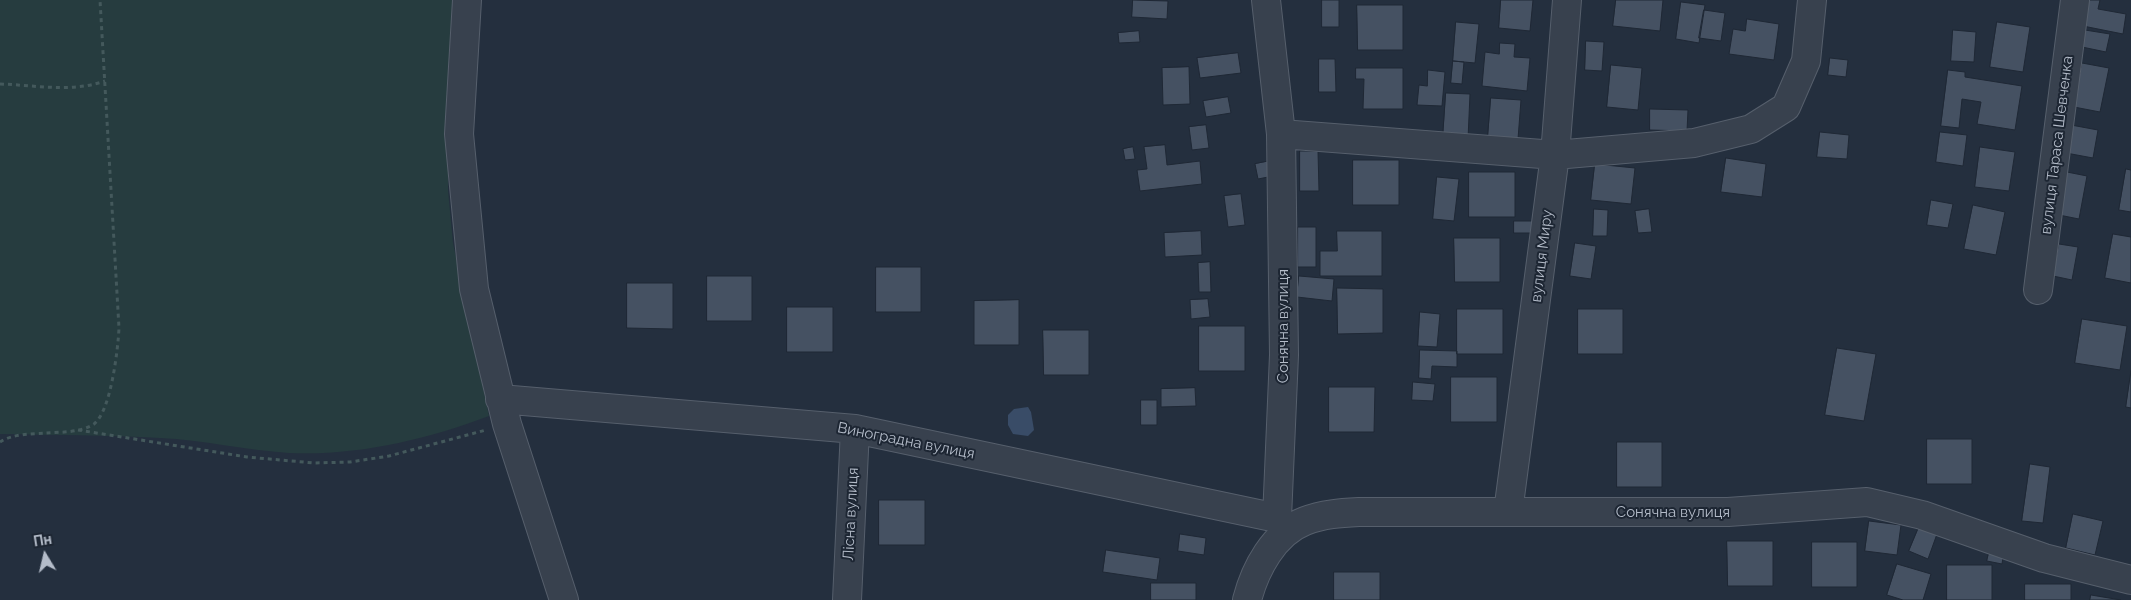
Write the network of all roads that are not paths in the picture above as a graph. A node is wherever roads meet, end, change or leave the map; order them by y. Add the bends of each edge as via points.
1 (467, 0) edge
2 (1266, 0) edge
3 (1567, 0) edge
4 (1812, 0) edge
5 (2076, 0) edge
6 (1281, 134) junction
7 (1555, 155) junction
8 (2038, 290) dead end
9 (503, 411) junction
10 (856, 429) junction
11 (1508, 512) junction
12 (1281, 525) junction
13 (2131, 580) edge
14 (564, 600) edge
15 (847, 600) edge
16 (1247, 600) edge

1 - 9 street via 459,134 474,289
2 - 6 street, Сонячна вулиця
3 - 7 street, вулиця Миру
4 - 7 street via 1806,61 1786,106 1752,129 1694,143
5 - 8 street, вулиця Тараса Шевченка
6 - 7 street
6 - 12 street, Сонячна вулиця via 1284,355
7 - 11 street, вулиця Миру
9 - 10 street, Виноградна вулиця
9 - 14 street
10 - 12 street, Виноградна вулиця
10 - 15 street, Лісна вулиця
11 - 12 street, Сонячна вулиця via 1359,512 1326,514
11 - 13 street, Сонячна вулиця via 1728,512 1867,502 1922,515 2044,558
12 - 16 street, Сонячна вулиця via 1250,587

